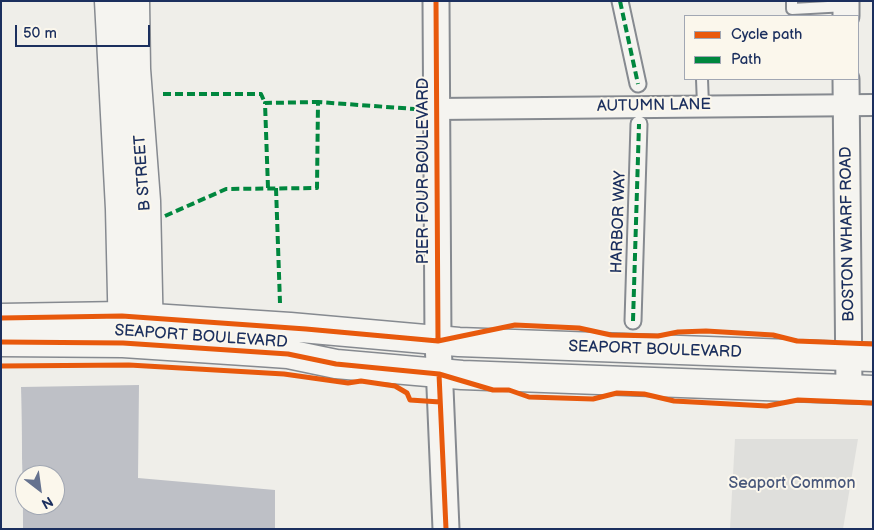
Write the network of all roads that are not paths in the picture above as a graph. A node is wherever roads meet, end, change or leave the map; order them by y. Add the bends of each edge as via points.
1 (108, 1) edge
2 (135, 1) edge
3 (436, 1) edge
4 (620, 1) edge
5 (792, 1) edge
6 (846, 8) edge
7 (702, 80) edge
8 (846, 80) edge
9 (638, 84) dead end
10 (703, 105) junction
11 (847, 105) junction
12 (873, 105) edge
13 (436, 109) junction
14 (639, 124) dead end
15 (1, 318) edge
16 (633, 321) dead end
17 (136, 331) junction
18 (438, 341) junction
19 (1, 342) edge
20 (861, 357) edge
21 (439, 374) junction
22 (861, 389) edge
23 (446, 529) edge

1 - 17 main road, B STREET via 120,209
2 - 17 main road, B STREET via 137,86 146,201
3 - 13 street, PIER FOUR BOULEVARD
4 - 9 street
5 - 6 lane via 792,9
7 - 10 lane
8 - 11 street, BOSTON WHARF ROAD
10 - 11 street, AUTUMN LANE
10 - 13 street, AUTUMN LANE
11 - 12 street, AUTUMN LANE
11 - 20 street, BOSTON WHARF ROAD
13 - 18 street, PIER FOUR BOULEVARD
14 - 16 street, HARBOR WAY
15 - 17 main road, SEAPORT BOULEVARD
17 - 18 main road, SEAPORT BOULEVARD via 290,327
17 - 19 main road, SEAPORT BOULEVARD
17 - 21 main road, SEAPORT BOULEVARD via 336,364
18 - 20 main road, SEAPORT BOULEVARD
18 - 21 street, PIER FOUR BOULEVARD
20 - 22 street, BOSTON WHARF ROAD
21 - 22 main road, SEAPORT BOULEVARD
21 - 23 street, PIER FOUR BOULEVARD

